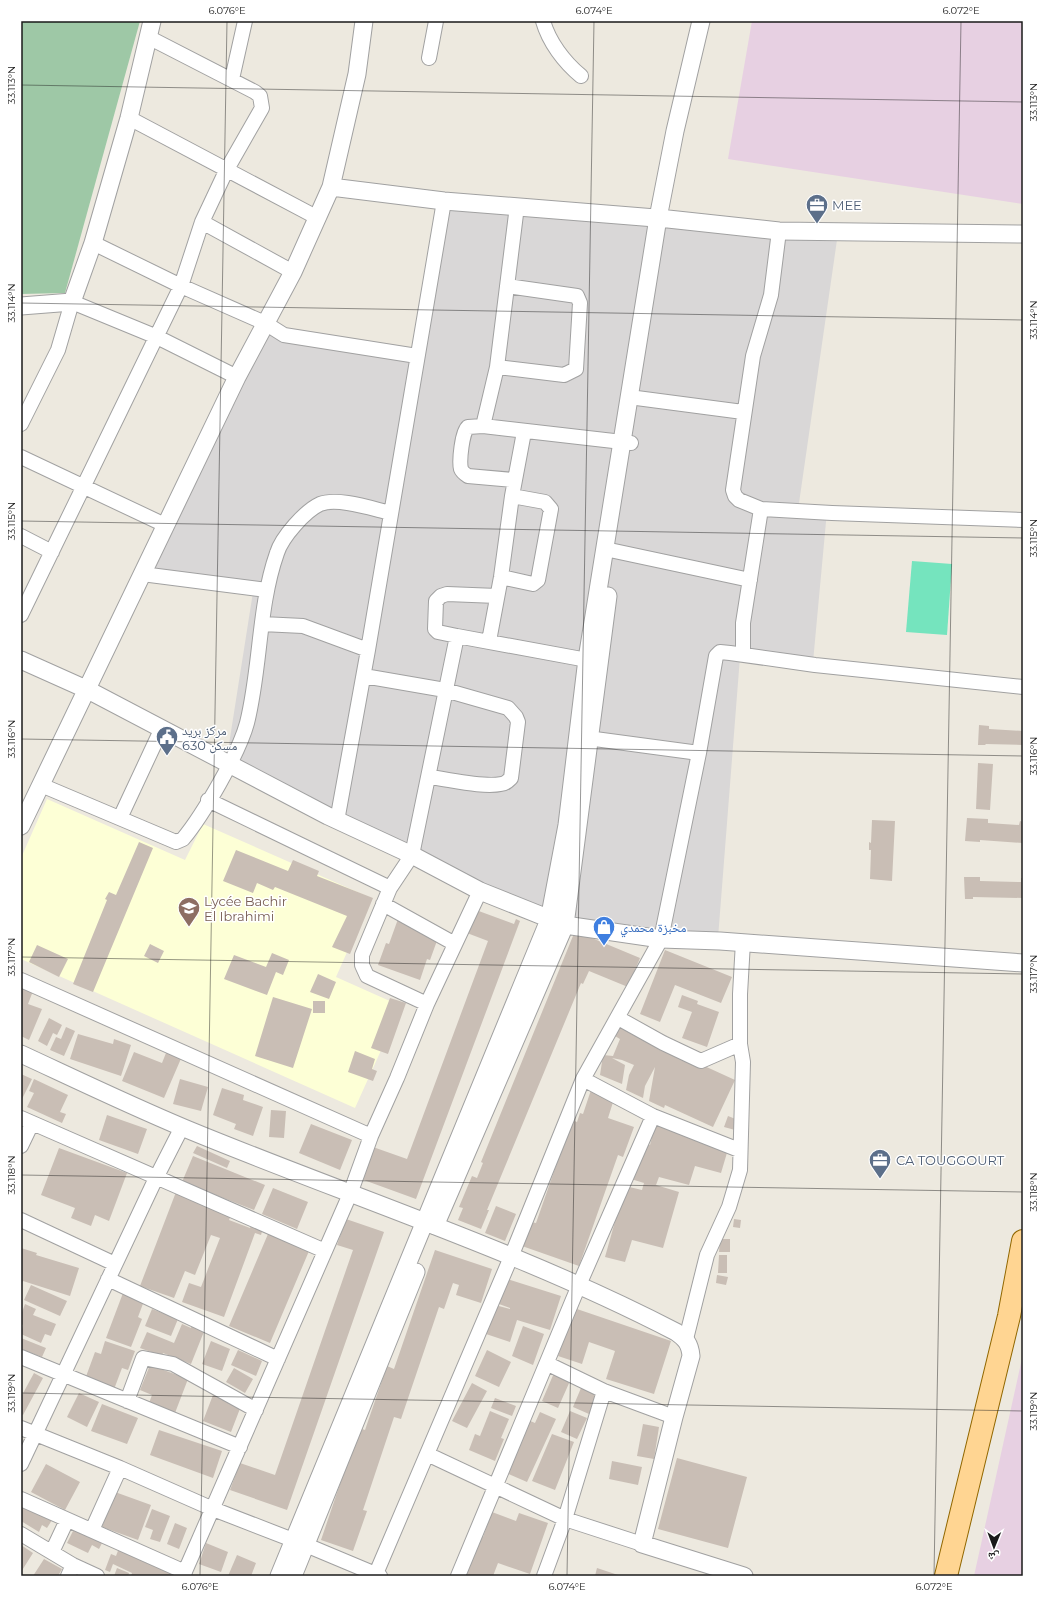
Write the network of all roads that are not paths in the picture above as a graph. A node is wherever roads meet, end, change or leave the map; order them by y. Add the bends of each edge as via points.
1 (245, 21) edge
2 (364, 21) edge
3 (436, 21) edge
4 (543, 21) edge
5 (702, 21) edge
6 (150, 29) edge
7 (429, 58) dead end
8 (581, 76) dead end
9 (232, 79) junction
10 (129, 118) junction
11 (226, 171) junction
12 (331, 187) junction
13 (444, 201) junction
14 (517, 206) junction
15 (318, 218) junction
16 (663, 218) junction
17 (202, 222) junction
18 (779, 231) junction
19 (1023, 234) edge
20 (94, 243) junction
21 (293, 272) junction
22 (181, 286) junction
23 (507, 286) junction
24 (72, 302) junction
25 (21, 306) edge
26 (265, 323) junction
27 (157, 337) junction
28 (417, 356) junction
29 (497, 367) junction
30 (237, 377) junction
31 (634, 398) junction
32 (743, 412) junction
33 (21, 424) edge
34 (483, 426) junction
35 (524, 432) junction
36 (627, 442) junction
37 (21, 457) edge
38 (514, 480) junction
39 (83, 487) junction
40 (512, 496) junction
41 (760, 509) junction
42 (391, 513) junction
43 (1023, 520) edge
44 (165, 525) junction
45 (21, 536) edge
46 (609, 549) junction
47 (52, 552) junction
48 (142, 574) junction
49 (501, 577) junction
50 (750, 580) junction
51 (267, 590) junction
52 (497, 596) junction
53 (21, 615) edge
54 (262, 624) junction
55 (457, 636) junction
56 (489, 641) junction
57 (368, 650) junction
58 (743, 654) junction
59 (21, 660) edge
60 (593, 661) junction
61 (364, 676) junction
62 (1023, 687) edge
63 (88, 690) junction
64 (445, 690) junction
65 (162, 728) junction
66 (584, 738) junction
67 (699, 753) junction
68 (230, 764) junction
69 (429, 777) junction
70 (41, 784) junction
71 (208, 800) junction
72 (120, 818) junction
73 (337, 821) junction
74 (21, 826) edge
75 (412, 855) junction
76 (390, 888) junction
77 (480, 891) junction
78 (383, 904) junction
79 (557, 922) junction
80 (660, 939) junction
81 (743, 942) junction
82 (455, 944) junction
83 (1023, 963) edge
84 (21, 980) edge
85 (426, 1004) junction
86 (618, 1018) junction
87 (740, 1044) junction
88 (21, 1054) edge
89 (583, 1080) junction
90 (652, 1116) junction
91 (26, 1120) edge
92 (182, 1127) junction
93 (371, 1136) junction
94 (21, 1146) edge
95 (739, 1150) junction
96 (156, 1178) junction
97 (350, 1194) junction
98 (21, 1220) edge
99 (430, 1223) junction
100 (1023, 1241) edge
101 (325, 1250) junction
102 (511, 1257) junction
103 (116, 1264) junction
104 (108, 1279) junction
105 (579, 1285) junction
106 (1023, 1286) edge
107 (686, 1339) junction
108 (21, 1357) edge
109 (278, 1359) junction
110 (548, 1364) junction
111 (63, 1376) junction
112 (604, 1391) junction
113 (127, 1401) junction
114 (256, 1410) junction
115 (674, 1417) junction
116 (21, 1428) edge
117 (34, 1434) junction
118 (240, 1447) junction
119 (428, 1454) junction
120 (21, 1464) edge
121 (120, 1468) junction
122 (495, 1487) junction
123 (21, 1499) edge
124 (213, 1509) junction
125 (67, 1520) junction
126 (565, 1520) junction
127 (92, 1530) junction
128 (21, 1534) edge
129 (300, 1543) junction
130 (642, 1544) junction
131 (52, 1552) junction
132 (71, 1570) edge
133 (184, 1574) edge
134 (377, 1575) edge
135 (97, 1576) edge
136 (279, 1576) edge
137 (293, 1576) edge
138 (458, 1576) edge
139 (544, 1576) edge
140 (744, 1576) edge
141 (946, 1576) edge
142 (954, 1576) edge

1 - 9 street
2 - 12 street via 357,74
3 - 7 street
4 - 8 street via 546,32 568,66
5 - 16 street via 675,131
6 - 9 street
6 - 10 street
9 - 11 street via 260,96 262,108
10 - 11 street
10 - 20 street
11 - 15 street
11 - 17 street
12 - 13 street
12 - 15 street
13 - 14 street
13 - 28 street
14 - 16 street
14 - 23 street
15 - 21 street
16 - 18 street
16 - 31 street
17 - 21 street
17 - 22 street
18 - 19 street
18 - 32 street via 770,295 753,356
20 - 22 street
20 - 24 street
21 - 26 street
22 - 26 street
22 - 27 street
23 - 29 street
23 - 29 street via 577,296 580,303 576,369 564,375
24 - 25 street
24 - 27 street
24 - 33 street via 58,350
26 - 28 street via 277,332 290,336
26 - 30 street
27 - 30 street
27 - 39 street
28 - 42 street
29 - 34 street
30 - 44 street
31 - 32 street
31 - 36 street
32 - 41 street via 734,494 743,502
34 - 35 street
34 - 38 street via 471,426 465,430 462,470 468,476
35 - 36 street
35 - 38 street
36 - 46 street
37 - 39 street
38 - 40 street
39 - 44 street
39 - 47 street
40 - 49 street
40 - 49 street via 545,502 551,509 538,580 533,584
41 - 43 street
41 - 50 street
42 - 51 street via 336,502 321,504 293,527 277,552
42 - 57 street
44 - 48 street
45 - 47 street
46 - 50 street
46 - 60 street
47 - 53 street
48 - 51 street
48 - 63 street
49 - 52 street
50 - 58 street via 743,623
51 - 54 street
52 - 55 street via 447,594 438,598 435,629
52 - 56 street
54 - 57 street via 303,626
54 - 68 street via 247,724
55 - 56 street
55 - 64 street
56 - 60 street
57 - 61 street
58 - 62 street via 815,666
58 - 67 street via 721,652 715,658
59 - 63 street
60 - 66 street
61 - 64 street
61 - 73 street
63 - 65 street
63 - 70 street
64 - 69 street
64 - 69 street via 508,708 516,716 518,722 511,778 501,784 487,784
65 - 68 street
65 - 72 street
66 - 67 street
66 - 79 street via 568,825
67 - 80 street
68 - 71 street
68 - 73 street
69 - 75 street
70 - 72 street
70 - 74 street
71 - 72 street via 188,833 176,842
71 - 76 street
73 - 75 street
75 - 76 street
75 - 77 street
76 - 78 street
77 - 79 street
77 - 82 street
78 - 82 street
78 - 85 street via 362,955 364,971 367,976
79 - 80 street
79 - 99 street
80 - 81 street
80 - 86 street
81 - 83 street
81 - 87 street
82 - 85 street
84 - 93 street
85 - 93 street
86 - 87 street via 701,1061
86 - 89 street
87 - 95 street via 743,1095
88 - 92 street
89 - 90 street
89 - 102 street
90 - 95 street
90 - 105 street
91 - 94 street
91 - 96 street
92 - 96 street
92 - 97 street
93 - 97 street
95 - 107 street via 738,1182 707,1255
96 - 101 street
96 - 103 street
97 - 99 street
97 - 101 street
98 - 103 street
99 - 102 street
99 - 129 street
100 - 141 main road via 1009,1316
101 - 109 street
102 - 105 street
102 - 119 street
103 - 104 street
104 - 109 street
104 - 111 street
105 - 107 street
105 - 110 street
106 - 142 main road
107 - 115 street via 691,1356
108 - 111 street
109 - 114 street
110 - 112 street
110 - 122 street
111 - 113 street
111 - 117 street
112 - 115 street
112 - 126 street
113 - 114 street via 143,1358 173,1364
113 - 118 street
114 - 118 street
115 - 130 street
116 - 117 street
117 - 120 street
117 - 121 street
118 - 124 street
119 - 122 street
119 - 134 street
121 - 124 street
121 - 127 street
122 - 126 street
122 - 138 street
123 - 125 street
124 - 129 street
124 - 133 street
125 - 127 street
125 - 131 street
126 - 130 street
126 - 139 street
127 - 133 street
128 - 131 street
129 - 134 street
129 - 136 street
129 - 137 street
130 - 140 street
131 - 132 street
132 - 135 street

